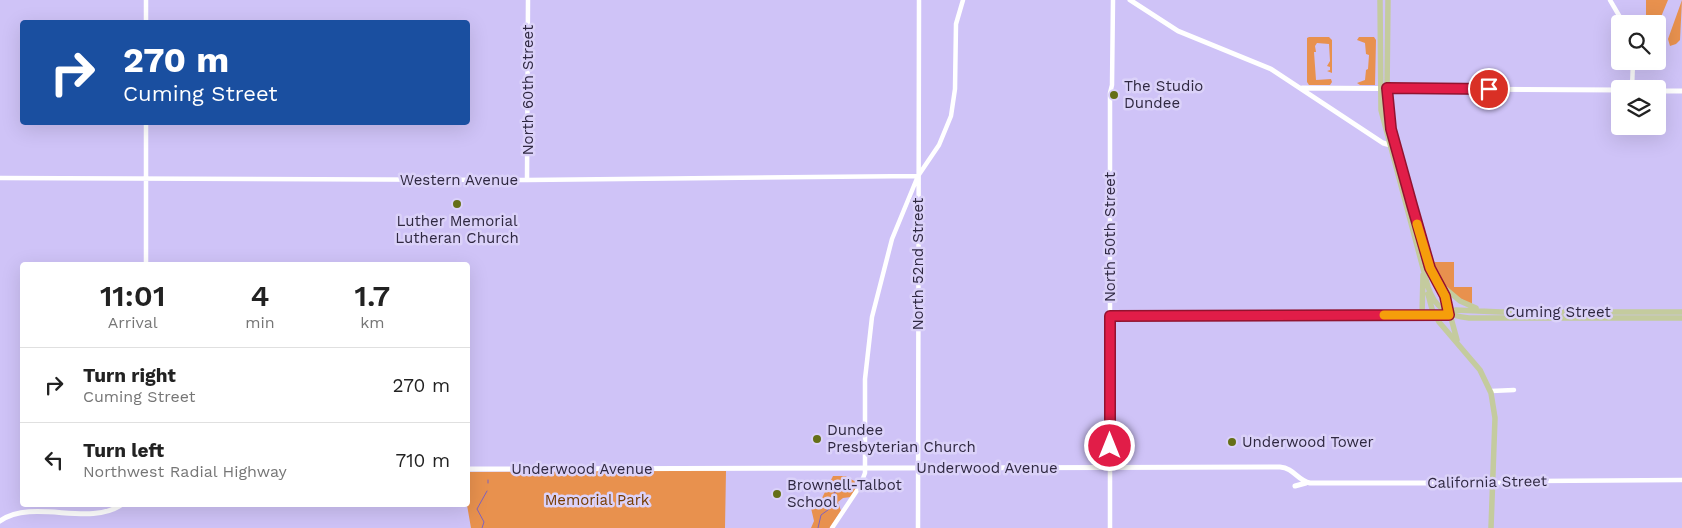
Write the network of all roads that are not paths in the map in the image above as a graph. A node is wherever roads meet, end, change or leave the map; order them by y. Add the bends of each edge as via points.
1 (146, 0) edge
2 (528, 0) edge
3 (919, 0) edge
4 (963, 0) edge
5 (1112, 0) edge
6 (1131, 0) edge
7 (1380, 0) edge
8 (1388, 0) edge
9 (1610, 0) edge
10 (1619, 15) edge
11 (146, 20) edge
12 (1302, 88) junction
13 (1380, 88) junction
14 (1387, 88) junction
15 (1611, 90) edge
16 (1666, 91) edge
17 (1682, 91) edge
18 (146, 125) edge
19 (1390, 144) junction
20 (918, 176) junction
21 (0, 178) edge
22 (146, 179) junction
23 (527, 180) junction
24 (146, 262) edge
25 (1423, 268) junction
26 (1436, 280) junction
27 (1428, 288) junction
28 (1488, 311) junction
29 (1682, 312) edge
30 (1448, 313) junction
31 (1422, 315) junction
32 (1435, 315) junction
33 (1110, 316) junction
34 (1462, 318) junction
35 (1682, 318) edge
36 (1457, 338) junction
37 (1514, 390) dead end
38 (1491, 391) junction
39 (866, 468) junction
40 (918, 468) junction
41 (1110, 468) junction
42 (470, 469) edge
43 (1682, 480) edge
44 (1307, 482) junction
45 (1493, 483) junction
46 (1295, 486) dead end
47 (116, 507) edge
48 (0, 520) edge
49 (832, 528) edge
50 (918, 528) edge
51 (1110, 528) edge
52 (1491, 528) edge

1 - 11 street
2 - 23 street, North 60th Street
3 - 20 street, North 52nd Street
4 - 20 street via 955,31 955,89 951,116 939,145
5 - 33 street, North 50th Street
6 - 12 main road via 1173,28 1265,66
7 - 13 main road
8 - 14 main road
9 - 10 street
12 - 13 main road
12 - 19 main road
13 - 14 main road
13 - 19 main road
14 - 15 main road
14 - 26 main road via 1393,136
16 - 17 main road
18 - 22 street
19 - 25 main road
20 - 23 street, Western Avenue
20 - 39 street via 892,239 871,322 865,379
20 - 40 street, North 52nd Street
21 - 22 street, Western Avenue
22 - 23 street, Western Avenue
22 - 24 street
25 - 27 main road
25 - 31 main road
26 - 28 main road via 1460,301
26 - 30 main road via 1445,296
27 - 30 main road via 1434,301
27 - 32 main road
28 - 29 main road, Cuming Street
28 - 30 main road, Cuming Street
30 - 32 main road, Cuming Street
30 - 34 main road, Cuming Street
30 - 36 main road
31 - 32 street, Cuming Street
31 - 33 street, Cuming Street
32 - 36 main road via 1451,337
33 - 41 street, North 50th Street
34 - 35 main road, Cuming Street
34 - 36 main road via 1458,322
36 - 38 main road
37 - 38 street
38 - 45 main road via 1495,415
39 - 40 main road, Underwood Avenue
39 - 42 main road, Underwood Avenue
39 - 49 street via 860,486
40 - 41 main road, Underwood Avenue
40 - 50 street, North 52nd Street
41 - 44 main road, Underwood Avenue via 1280,467 1289,468
41 - 51 street, North 50th Street
43 - 45 street, California Street
44 - 45 main road, California Street
44 - 46 main road, California Street
45 - 52 main road
47 - 48 main road via 104,512 18,513

